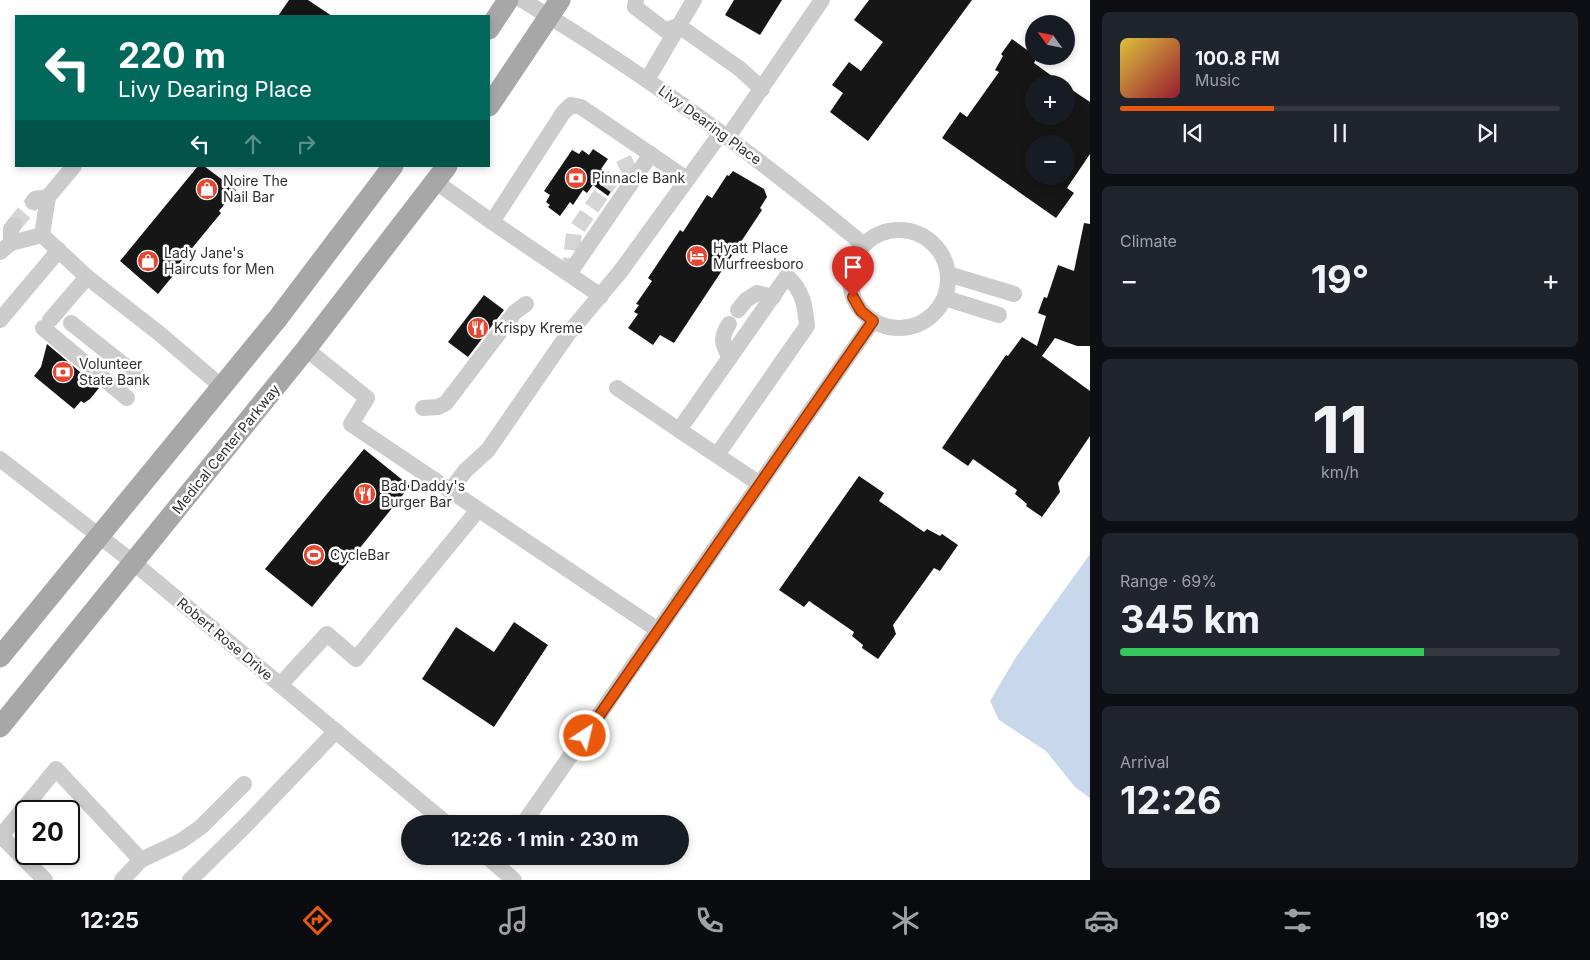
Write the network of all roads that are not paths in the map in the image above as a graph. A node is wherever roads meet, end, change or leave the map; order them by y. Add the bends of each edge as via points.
1 (508, 0) edge
2 (522, 0) edge
3 (636, 0) edge
4 (694, 0) edge
5 (822, 0) edge
6 (555, 8) edge
7 (679, 26) junction
8 (490, 27) edge
9 (647, 80) junction
10 (762, 89) junction
11 (490, 105) edge
12 (724, 135) junction
13 (651, 154) junction
14 (73, 167) edge
15 (392, 167) edge
16 (441, 174) edge
17 (687, 179) junction
18 (48, 197) junction
19 (33, 202) tunnel mouth
20 (492, 222) junction
21 (14, 225) tunnel mouth
22 (42, 235) junction
23 (864, 245) junction
24 (5, 248) edge
25 (59, 250) junction
26 (569, 274) junction
27 (948, 274) junction
28 (87, 277) junction
29 (1014, 294) dead end
30 (601, 296) junction
31 (773, 296) junction
32 (945, 298) junction
33 (526, 304) dead end
34 (738, 310) dead end
35 (999, 315) dead end
36 (0, 320) edge
37 (873, 321) junction
38 (71, 323) dead end
39 (729, 324) dead end
40 (306, 349) junction
41 (730, 358) junction
42 (222, 387) junction
43 (617, 388) dead end
44 (423, 408) dead end
45 (679, 430) junction
46 (717, 455) junction
47 (0, 459) edge
48 (760, 484) junction
49 (450, 491) junction
50 (478, 510) junction
51 (100, 536) junction
52 (134, 563) junction
53 (658, 630) junction
54 (0, 657) edge
55 (280, 685) junction
56 (0, 727) edge
57 (336, 731) junction
58 (244, 784) dead end
59 (436, 815) edge
60 (529, 815) edge
61 (0, 836) edge
62 (141, 860) junction
63 (500, 865) edge
64 (45, 880) edge
65 (122, 880) edge
66 (190, 880) edge
67 (514, 880) edge

1 - 8 main road
2 - 6 street, Livy Dearing Place
3 - 7 street via 635,7 665,30
4 - 7 street
5 - 10 street
6 - 9 street, Livy Dearing Place
6 - 11 main road
7 - 9 street
7 - 10 street via 740,69
9 - 12 street, Livy Dearing Place
10 - 12 street
12 - 17 street
12 - 23 street, Livy Dearing Place via 787,181
13 - 17 street
13 - 20 street via 582,106 571,105
13 - 26 street
14 - 18 street
15 - 42 main road
16 - 20 street
16 - 40 main road, Medical Center Parkway
17 - 30 street
18 - 19 street
18 - 22 street
20 - 26 street
21 - 24 street
22 - 24 street
22 - 25 street
23 - 27 street via 881,232 912,230 926,236 938,248
23 - 37 street via 851,267 850,282 853,297 861,311
25 - 28 street
25 - 36 street
26 - 30 street
27 - 29 street
27 - 32 street
28 - 38 street via 47,324 134,390
28 - 42 street
30 - 49 street via 568,334 488,450
31 - 34 street via 758,293
31 - 41 street
31 - 46 street via 787,276 805,300 808,326
32 - 35 street
32 - 37 street via 936,312 906,328 889,327
33 - 44 street via 515,312 446,403 438,408
37 - 48 street
39 - 41 street via 722,335
40 - 49 street via 367,398 351,424
40 - 52 main road, Medical Center Parkway
41 - 45 street
42 - 51 main road
43 - 45 street
45 - 46 street
46 - 48 street
47 - 51 street, Robert Rose Drive
48 - 53 street
49 - 50 street
50 - 53 street
50 - 55 street via 356,659 327,634
51 - 52 street, Robert Rose Drive
51 - 54 main road
52 - 55 street, Robert Rose Drive
52 - 56 main road, Medical Center Parkway
53 - 60 street
55 - 57 street, Robert Rose Drive
57 - 59 street, Robert Rose Drive
57 - 66 street
58 - 62 street via 195,832
61 - 62 street via 56,769
61 - 64 street
62 - 65 street
63 - 67 street

